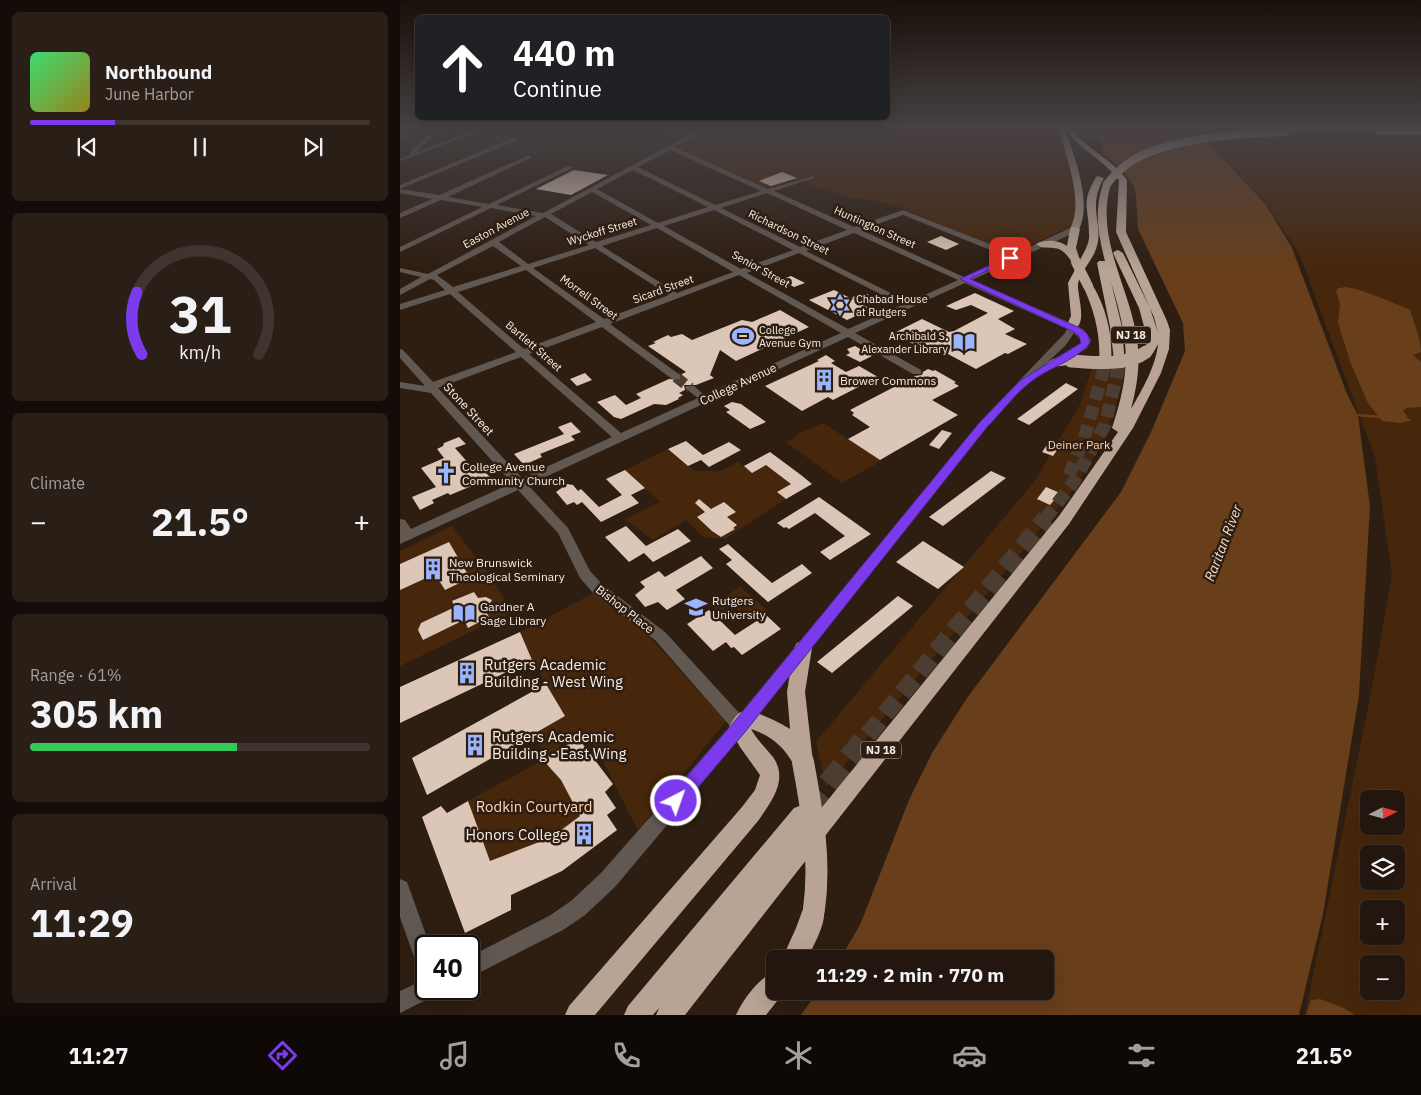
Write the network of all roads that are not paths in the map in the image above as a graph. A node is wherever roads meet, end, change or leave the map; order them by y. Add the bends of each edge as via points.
1 (434, 174) edge
2 (492, 174) edge
3 (555, 174) edge
4 (619, 174) edge
5 (640, 174) edge
6 (648, 174) edge
7 (729, 174) edge
8 (1073, 174) edge
9 (1110, 174) edge
10 (1114, 174) edge
11 (1118, 174) edge
12 (812, 177) dead end
13 (1103, 181) junction
14 (601, 184) junction
15 (400, 189) edge
16 (592, 189) junction
17 (767, 191) junction
18 (440, 198) junction
19 (1101, 202) junction
20 (490, 206) junction
21 (714, 208) junction
22 (544, 215) junction
23 (400, 216) edge
24 (657, 226) junction
25 (1075, 228) junction
26 (856, 230) junction
27 (1121, 232) junction
28 (1094, 233) junction
29 (492, 243) junction
30 (1041, 244) junction
31 (595, 245) junction
32 (400, 250) edge
33 (800, 250) junction
34 (1014, 256) junction
35 (1074, 258) junction
36 (526, 267) junction
37 (400, 270) edge
38 (741, 272) junction
39 (430, 276) junction
40 (964, 279) junction
41 (452, 290) junction
42 (400, 292) edge
43 (676, 296) junction
44 (909, 305) junction
45 (400, 307) edge
46 (1145, 312) junction
47 (603, 323) junction
48 (1072, 327) junction
49 (848, 333) junction
50 (400, 352) edge
51 (523, 353) junction
52 (1053, 364) junction
53 (1105, 365) tunnel mouth
54 (1119, 365) tunnel mouth
55 (917, 372) dead end
56 (673, 375) tunnel mouth
57 (1024, 382) junction
58 (400, 385) edge
59 (431, 388) junction
60 (690, 388) tunnel mouth
61 (699, 395) dead end
62 (620, 438) junction
63 (1103, 467) junction
64 (520, 484) junction
65 (400, 523) edge
66 (404, 537) edge
67 (803, 648) junction
68 (742, 723) junction
69 (792, 730) junction
70 (802, 815) tunnel mouth
71 (400, 889) edge
72 (416, 935) edge
73 (798, 950) edge
74 (480, 963) edge
75 (415, 995) edge
76 (766, 995) edge
77 (400, 1002) edge
78 (578, 1015) edge
79 (637, 1015) edge
80 (669, 1015) edge
81 (749, 1015) edge

1 - 15 street
2 - 18 street
3 - 20 street
4 - 14 street, Easton Avenue
5 - 14 street
6 - 21 street, Richardson Street
7 - 17 street, Huntington Street
8 - 25 main road via 1080,203 1080,222
9 - 13 highway, NJ 18, bridge
10 - 13 highway, NJ 18, bridge
11 - 27 highway via 1123,180
12 - 17 street, Wyckoff Street
13 - 19 highway, NJ 18
13 - 28 highway, NJ 18 via 1090,199
14 - 16 street, Easton Avenue
15 - 18 street
16 - 22 street, Easton Avenue
16 - 24 street, Senior Street
17 - 21 street, Wyckoff Street
17 - 26 street, Huntington Street
18 - 20 street
18 - 23 street
19 - 46 highway via 1116,248
19 - 63 highway, NJ 18 via 1102,230 1129,323 1133,349 1129,394 1118,433
20 - 22 street
20 - 32 street
21 - 24 street, Wyckoff Street
21 - 33 street, Richardson Street
22 - 29 street, Easton Avenue
22 - 31 street
24 - 31 street, Wyckoff Street
24 - 38 street, Senior Street
25 - 30 street, College Avenue
25 - 35 highway via 1071,248
26 - 33 street, Sicard Street
26 - 34 street, Sicard Street via 903,212
26 - 40 street, Huntington Street
27 - 46 highway
27 - 63 highway via 1161,321 1164,350 1138,408
28 - 48 highway via 1091,249 1073,283 1076,316
28 - 54 highway, NJ 18 via 1116,326
29 - 36 street, Morrell Street
29 - 39 street, Easton Avenue
30 - 34 street, College Avenue
30 - 35 highway via 1059,244
31 - 36 street, Wyckoff Street
31 - 43 street
33 - 38 street, Sicard Street
33 - 44 street, Richardson Street
34 - 40 street, College Avenue
35 - 53 highway, bridge via 1103,318
36 - 41 street, Wyckoff Street
36 - 47 street, Morrell Street
37 - 39 street
38 - 43 street, Sicard Street
38 - 49 street, Senior Street
39 - 41 street, Bartlett Street
39 - 42 street, Easton Avenue
40 - 44 street, College Avenue
40 - 48 street, Huntington Street
41 - 45 street, Wyckoff Street
41 - 51 street, Bartlett Street
43 - 47 street, Sicard Street
44 - 49 street, College Avenue
46 - 52 highway, bridge via 1154,341 1148,352 1132,359 1110,362
47 - 51 street, Sicard Street
47 - 56 street, Morrell Street
48 - 52 street via 1084,335 1086,343
48 - 57 street via 1068,336
49 - 55 street, Senior Street
49 - 62 street, College Avenue
50 - 59 street, Stone Street
51 - 59 street, Sicard Street
51 - 62 street, Bartlett Street
52 - 57 street
57 - 67 street via 984,424
58 - 59 street
59 - 64 street, Stone Street
60 - 61 street
62 - 64 street, College Avenue
63 - 80 highway, NJ 18
64 - 66 street, College Avenue
64 - 68 street, Bishop Place via 562,532 585,574 598,589 660,636
65 - 66 street
67 - 68 street
67 - 69 highway
68 - 69 highway
68 - 74 street via 617,871 589,899 544,931
68 - 78 highway via 748,742 770,769 764,795
69 - 73 highway, bridge via 803,762 818,863 814,909
70 - 79 highway
71 - 72 street
75 - 77 street
76 - 81 highway

